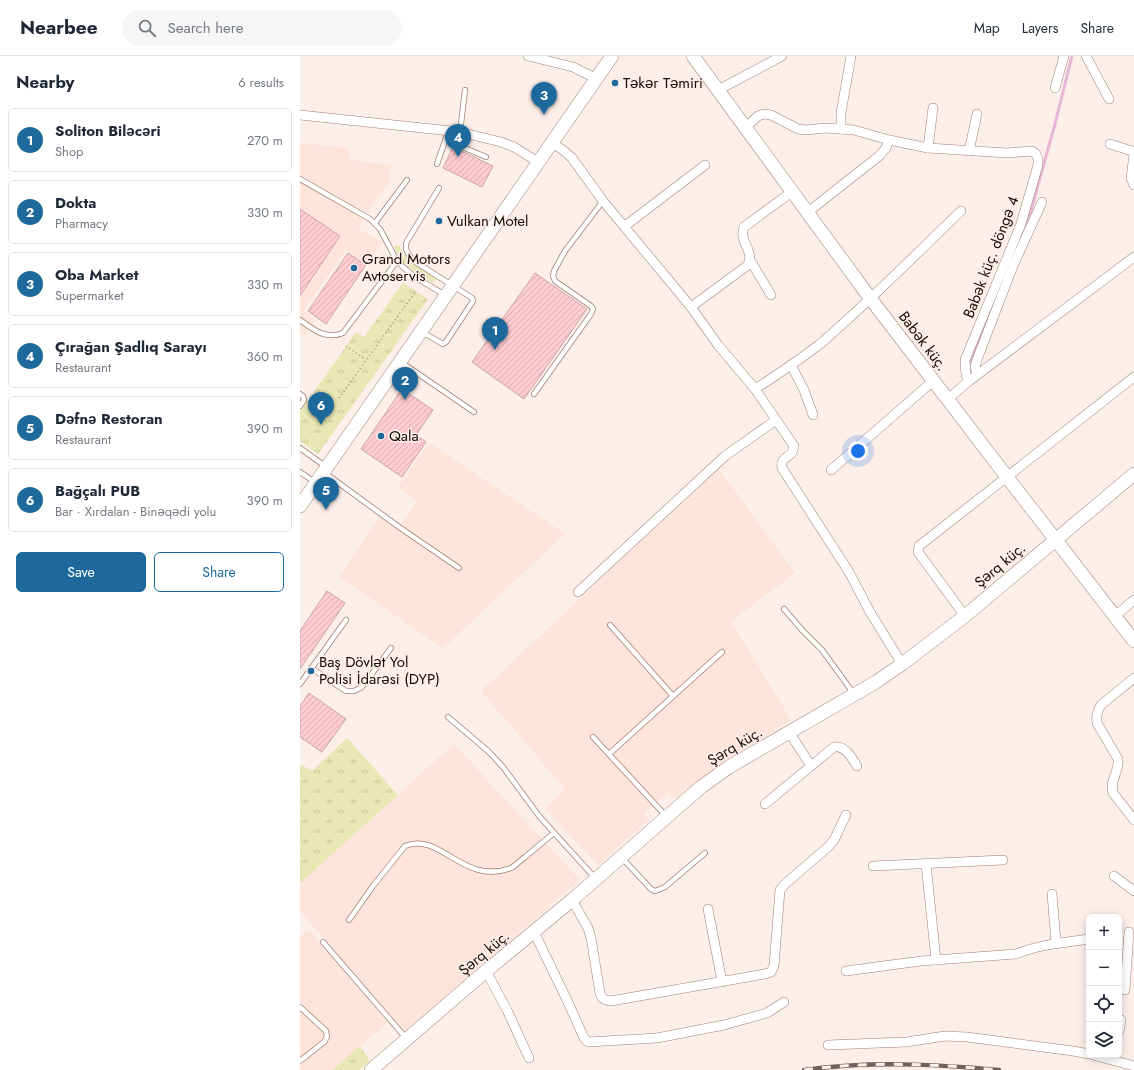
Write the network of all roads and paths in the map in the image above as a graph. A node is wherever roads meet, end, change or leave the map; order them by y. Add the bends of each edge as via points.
1 (528, 56) edge
2 (612, 56) edge
3 (694, 56) edge
4 (780, 56) edge
5 (852, 56) edge
6 (1064, 56) edge
7 (1086, 56) edge
8 (596, 79) junction
9 (1055, 88) dead end
10 (465, 90) dead end
11 (718, 90) junction
12 (1109, 99) dead end
13 (933, 108) dead end
14 (977, 114) dead end
15 (300, 115) edge
16 (746, 127) junction
17 (841, 129) junction
18 (460, 132) junction
19 (447, 135) junction
20 (889, 140) junction
21 (552, 143) junction
22 (1110, 144) dead end
23 (928, 148) junction
24 (969, 151) junction
25 (486, 157) dead end
26 (538, 162) junction
27 (437, 164) dead end
28 (705, 165) dead end
29 (300, 179) edge
30 (407, 180) dead end
31 (1134, 185) edge
32 (439, 188) dead end
33 (793, 191) junction
34 (603, 201) junction
35 (1042, 202) dead end
36 (961, 211) dead end
37 (808, 212) junction
38 (375, 223) junction
39 (625, 226) junction
40 (1134, 257) edge
41 (750, 260) junction
42 (397, 261) junction
43 (449, 290) junction
44 (416, 291) dead end
45 (771, 295) dead end
46 (870, 298) junction
47 (691, 307) junction
48 (300, 320) edge
49 (420, 331) junction
50 (346, 346) dead end
51 (366, 361) junction
52 (400, 361) junction
53 (791, 365) junction
54 (977, 375) junction
55 (1134, 377) edge
56 (933, 381) junction
57 (969, 381) junction
58 (755, 389) junction
59 (300, 394) edge
60 (534, 394) dead end
61 (339, 398) dead end
62 (948, 399) junction
63 (300, 406) edge
64 (474, 412) dead end
65 (813, 415) dead end
66 (776, 420) junction
67 (300, 448) edge
68 (831, 470) dead end
69 (300, 472) edge
70 (322, 474) junction
71 (1134, 474) edge
72 (1006, 477) junction
73 (300, 506) edge
74 (1056, 540) junction
75 (459, 568) dead end
76 (578, 592) dead end
77 (1134, 600) edge
78 (784, 609) dead end
79 (965, 616) junction
80 (1115, 616) junction
81 (346, 620) dead end
82 (610, 625) dead end
83 (1134, 641) edge
84 (391, 648) dead end
85 (722, 652) dead end
86 (902, 664) junction
87 (312, 668) junction
88 (1134, 678) edge
89 (300, 684) edge
90 (855, 694) junction
91 (673, 696) junction
92 (448, 717) dead end
93 (789, 732) junction
94 (593, 737) dead end
95 (609, 754) junction
96 (811, 766) junction
97 (858, 766) dead end
98 (765, 804) dead end
99 (846, 815) dead end
100 (666, 816) junction
101 (1134, 820) edge
102 (554, 833) junction
103 (705, 853) dead end
104 (620, 857) junction
105 (1003, 860) dead end
106 (926, 864) junction
107 (873, 866) dead end
108 (1114, 876) dead end
109 (595, 878) junction
110 (1134, 891) edge
111 (1052, 894) dead end
112 (572, 900) junction
113 (708, 909) dead end
114 (350, 920) dead end
115 (1132, 931) edge
116 (534, 932) junction
117 (1122, 933) edge
118 (1086, 939) edge
119 (323, 942) dead end
120 (1056, 942) junction
121 (936, 960) junction
122 (486, 971) junction
123 (846, 971) dead end
124 (722, 982) junction
125 (1126, 990) dead end
126 (784, 1002) dead end
127 (300, 1007) edge
128 (408, 1039) junction
129 (828, 1045) dead end
130 (1086, 1054) edge
131 (529, 1058) dead end
132 (1114, 1058) edge
133 (300, 1061) edge
134 (1134, 1066) edge
135 (372, 1070) edge

1 - 8 street via 573,67
2 - 8 main road
3 - 11 main road, Babək küç.
4 - 11 street
5 - 17 street via 841,113
6 - 9 street
7 - 12 street
8 - 21 main road
10 - 18 lane
11 - 16 main road, Babək küç.
13 - 23 street
14 - 24 street
15 - 19 street
16 - 17 street, Babək küç. döngə 4 via 764,114 798,129
16 - 33 main road, Babək küç.
17 - 20 street, Babək küç. döngə 4
18 - 19 street
18 - 26 street via 501,142
19 - 25 lane
19 - 27 lane
20 - 23 street, Babək küç. döngə 4
20 - 37 street via 879,156
21 - 26 main road
21 - 34 street via 572,158
22 - 31 street via 1134,154 1131,178
23 - 24 street, Babək küç. döngə 4
24 - 57 street, Babək küç. döngə 4 via 1032,151 1038,159 1021,224 965,360
26 - 43 main road
28 - 39 street
29 - 38 lane
30 - 38 lane
32 - 43 lane via 406,243 406,250 414,261
33 - 37 main road, Babək küç.
33 - 41 street via 744,227 742,237
34 - 39 street
34 - 60 lane via 565,251 553,276 555,281 591,306 592,314
35 - 54 street via 1012,266 983,343 975,366
36 - 46 street
37 - 46 main road, Babək küç.
38 - 42 lane
39 - 47 street
40 - 54 street
41 - 45 street
41 - 47 street via 748,265
42 - 43 lane via 415,277
42 - 48 lane via 343,333 337,336 320,334
43 - 49 main road
43 - 49 lane via 472,298 473,301 446,342 439,343
44 - 51 path
46 - 53 street via 820,344
46 - 56 main road, Babək küç.
47 - 58 street via 718,345
49 - 52 main road
50 - 51 path
51 - 61 path
52 - 64 lane
52 - 70 main road
53 - 58 street
53 - 65 street
54 - 57 street
55 - 72 street
56 - 62 main road, Babək küç.
56 - 68 street
57 - 62 street
58 - 66 street
59 - 63 lane via 304,400
62 - 72 main road, Babək küç.
66 - 76 street via 720,460
66 - 86 street via 794,446 792,453 782,460 782,468 849,572
67 - 70 lane
69 - 70 lane
70 - 73 main road
70 - 75 lane
71 - 74 main road, Şərq küç.
72 - 74 main road, Babək küç.
72 - 79 street via 918,549
74 - 79 main road, Şərq küç.
74 - 80 main road, Babək küç.
77 - 80 street
78 - 90 lane via 822,650
79 - 86 main road, Şərq küç.
80 - 83 main road, Babək küç.
81 - 87 lane
82 - 91 lane
84 - 87 lane via 362,687 354,691 346,691
85 - 91 lane
86 - 90 main road, Şərq küç.
87 - 89 lane
88 - 101 street via 1100,705 1096,717 1118,759 1119,765 1111,787 1113,793
90 - 93 main road, Şərq küç.
91 - 95 lane
92 - 102 lane via 503,767
93 - 96 street
93 - 100 main road, Şərq küç. via 715,776
94 - 95 lane
95 - 100 lane
96 - 97 street via 834,747 839,746
96 - 98 street
99 - 124 street via 828,847 780,890 774,966 771,972
100 - 104 main road, Şərq küç.
102 - 109 lane
102 - 114 lane via 513,867 494,872 468,867 431,845 420,843 406,846
103 - 104 lane via 665,887 655,891 651,890
104 - 109 main road, Şərq küç.
105 - 106 street
106 - 107 street
106 - 121 street
108 - 110 street
109 - 112 main road, Şərq küç.
111 - 120 street
112 - 116 main road, Şərq küç.
112 - 124 street via 590,933 600,993 604,1000 611,1001
113 - 124 street
115 - 117 street
115 - 125 street
116 - 122 main road, Şərq küç.
116 - 126 street via 588,1042 657,1038 724,1025 767,1013
118 - 120 street
119 - 128 lane
120 - 121 street via 1016,954
121 - 123 street
122 - 128 main road, Şərq küç.
122 - 131 street
127 - 133 lane via 326,1031 327,1037
128 - 135 main road, Şərq küç.
129 - 130 street via 906,1042 945,1036
132 - 134 street

